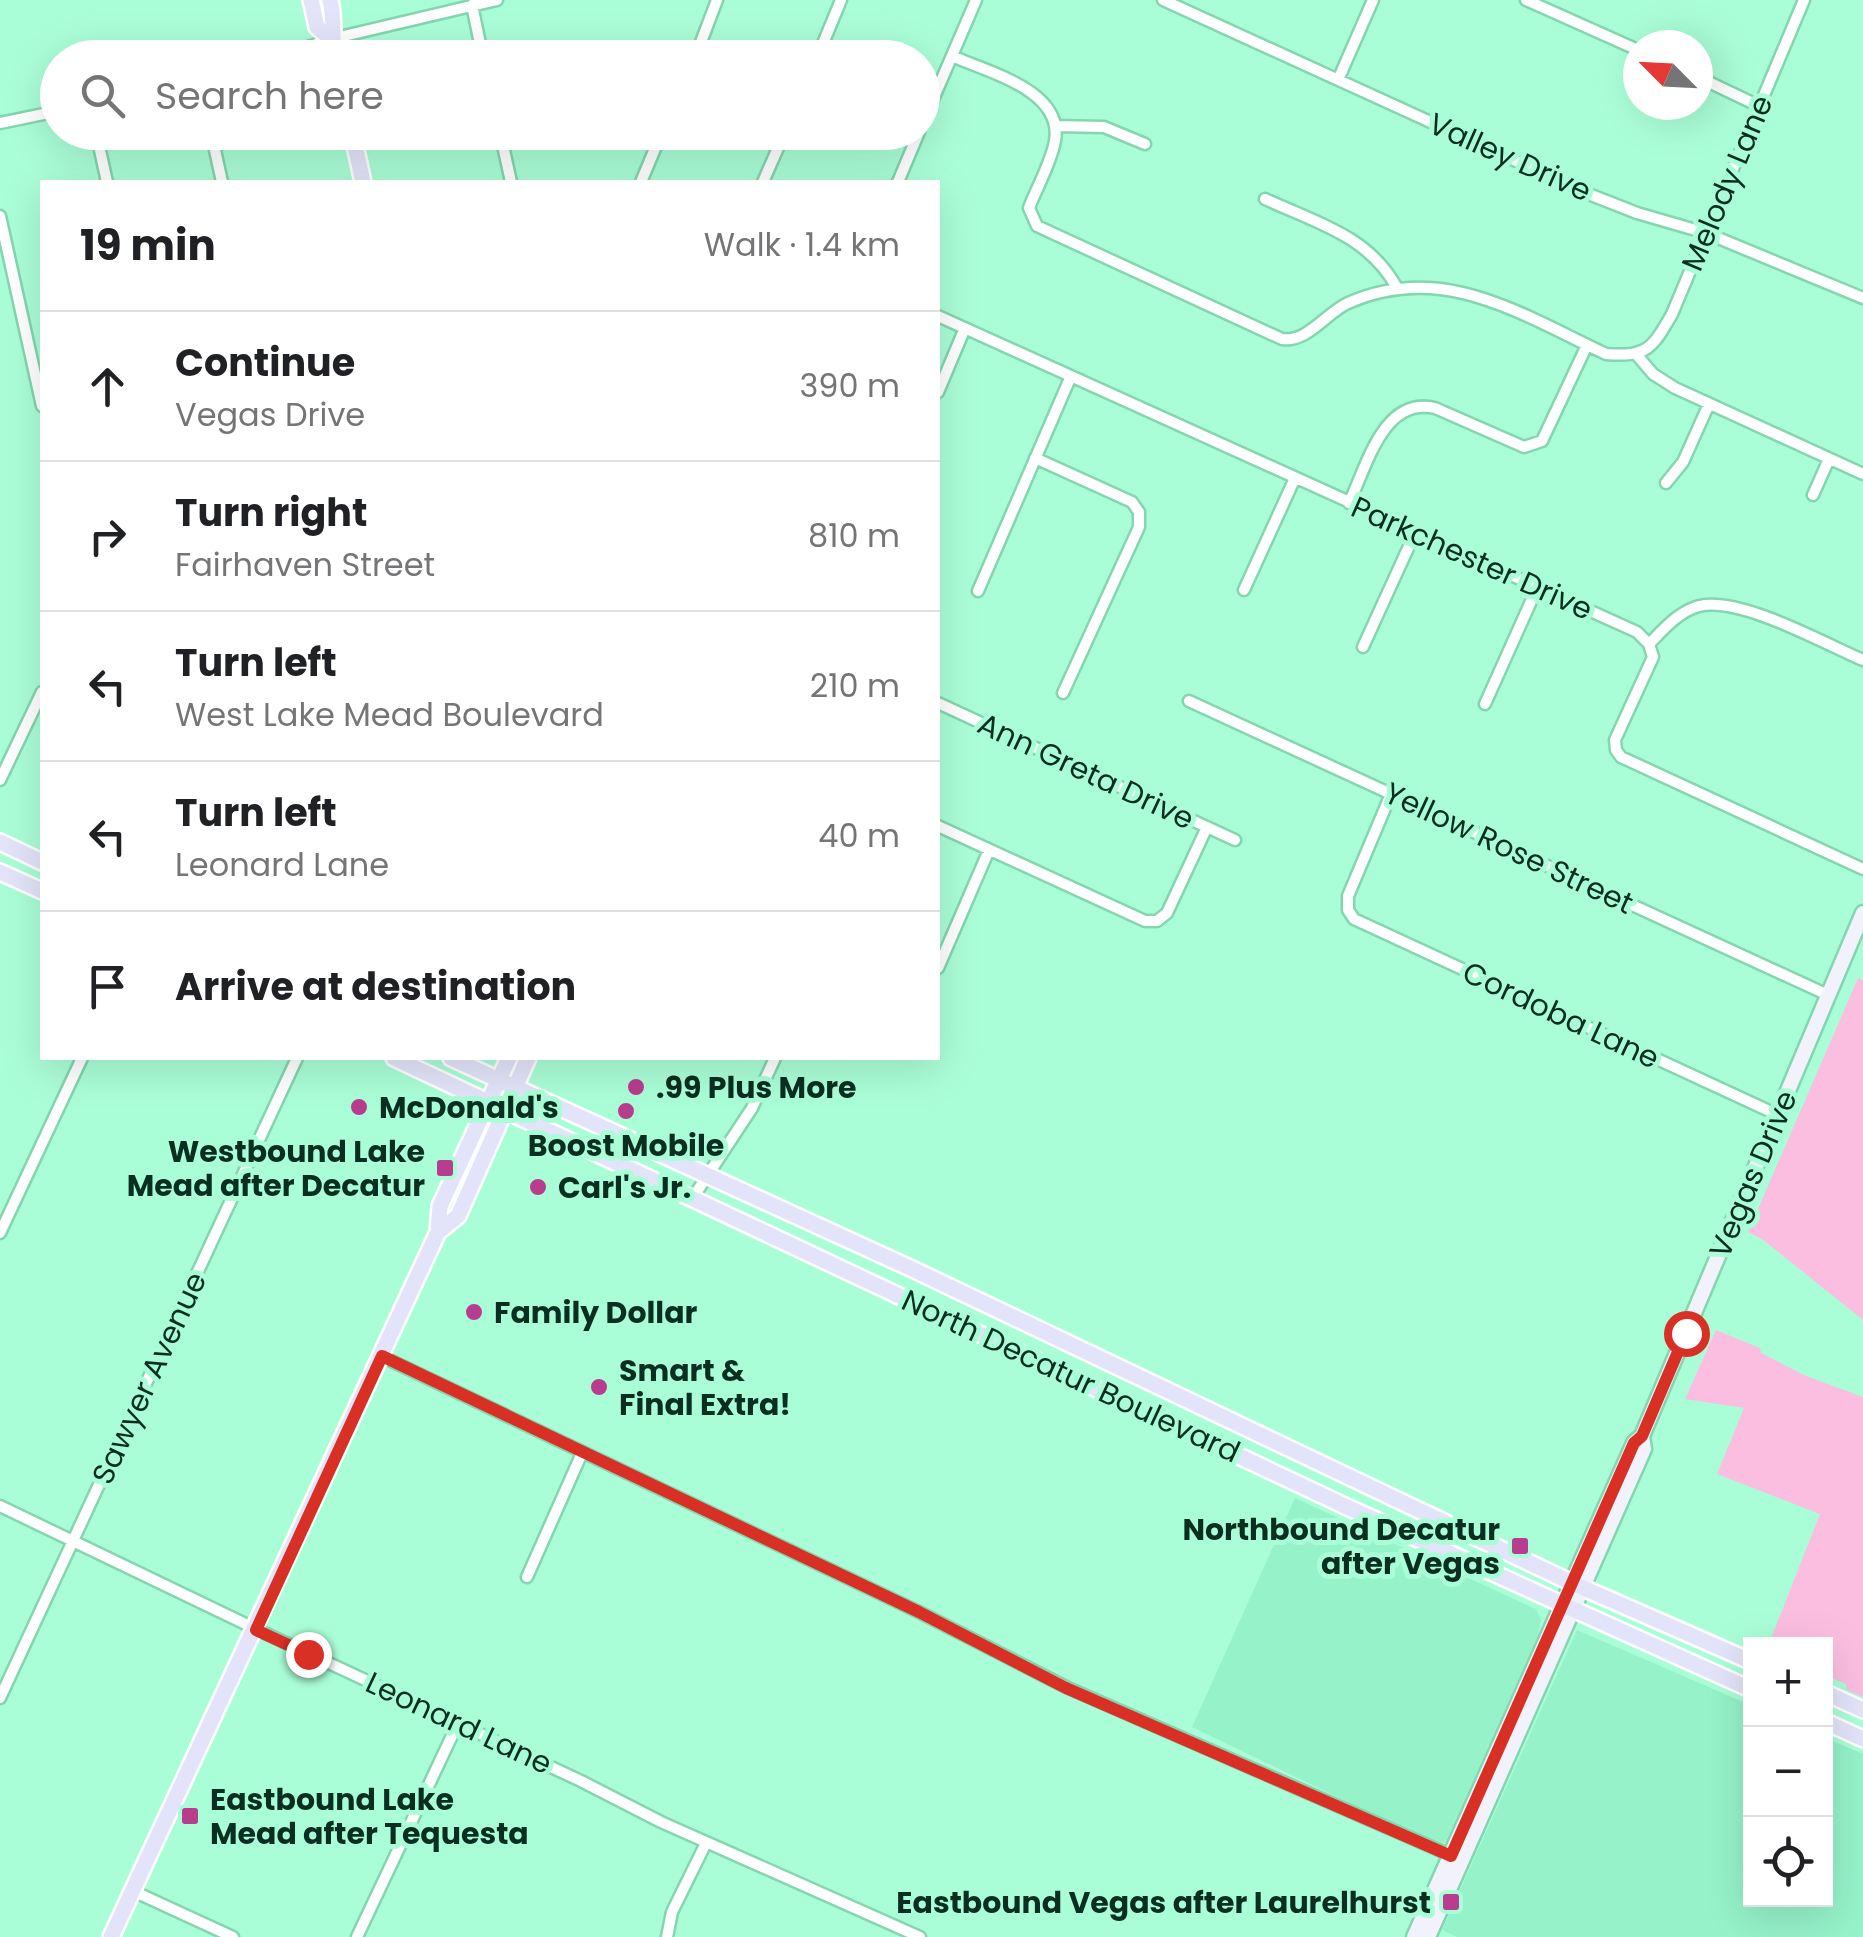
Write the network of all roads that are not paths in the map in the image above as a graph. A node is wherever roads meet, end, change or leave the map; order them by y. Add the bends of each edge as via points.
1 (311, 0) edge
2 (330, 0) edge
3 (497, 0) edge
4 (718, 0) edge
5 (842, 0) edge
6 (976, 0) edge
7 (1163, 0) edge
8 (1373, 0) edge
9 (1526, 0) edge
10 (1804, 0) edge
11 (472, 6) junction
12 (331, 39) junction
13 (328, 40) edge
14 (479, 40) edge
15 (701, 40) edge
16 (825, 40) edge
17 (1623, 43) edge
18 (952, 56) junction
19 (1338, 80) junction
20 (940, 84) edge
21 (1713, 85) edge
22 (1759, 106) junction
23 (40, 114) edge
24 (0, 123) edge
25 (1055, 126) junction
26 (1145, 144) dead end
27 (100, 150) edge
28 (215, 150) edge
29 (356, 150) edge
30 (504, 150) edge
31 (654, 150) edge
32 (776, 150) edge
33 (911, 150) edge
34 (107, 180) edge
35 (222, 180) edge
36 (363, 180) edge
37 (511, 180) edge
38 (642, 180) edge
39 (764, 180) edge
40 (899, 180) edge
41 (1265, 199) dead end
42 (0, 216) edge
43 (1706, 233) junction
44 (2, 239) edge
45 (1397, 288) junction
46 (1863, 298) edge
47 (940, 317) edge
48 (965, 328) junction
49 (1587, 345) junction
50 (1636, 354) junction
51 (1071, 376) junction
52 (940, 387) edge
53 (40, 398) edge
54 (1709, 404) junction
55 (1035, 458) junction
56 (1829, 458) junction
57 (1863, 474) edge
58 (1296, 478) junction
59 (1666, 483) dead end
60 (1813, 495) dead end
61 (1349, 502) junction
62 (1416, 533) junction
63 (1537, 588) junction
64 (1244, 590) dead end
65 (978, 591) dead end
66 (1649, 644) junction
67 (1363, 647) dead end
68 (1863, 660) edge
69 (1063, 694) dead end
70 (1190, 701) dead end
71 (940, 704) edge
72 (1485, 704) dead end
73 (38, 712) edge
74 (0, 780) edge
75 (1391, 794) junction
76 (940, 827) edge
77 (1208, 827) junction
78 (1234, 840) dead end
79 (0, 842) edge
80 (989, 850) junction
81 (40, 861) edge
82 (1863, 869) edge
83 (0, 872) edge
84 (40, 891) edge
85 (1863, 913) edge
86 (940, 963) edge
87 (1828, 995) junction
88 (81, 1060) edge
89 (296, 1060) edge
90 (398, 1060) edge
91 (456, 1060) edge
92 (508, 1060) edge
93 (527, 1060) edge
94 (774, 1060) edge
95 (500, 1081) junction
96 (516, 1089) junction
97 (490, 1104) junction
98 (506, 1112) junction
99 (1778, 1116) junction
100 (708, 1175) junction
101 (694, 1196) junction
102 (438, 1232) junction
103 (0, 1233) edge
104 (908, 1267) junction
105 (896, 1293) junction
106 (382, 1356) junction
107 (1116, 1366) junction
108 (1106, 1390) junction
109 (582, 1454) junction
110 (1365, 1481) junction
111 (0, 1506) edge
112 (1351, 1508) junction
113 (74, 1540) junction
114 (526, 1577) dead end
115 (1578, 1585) junction
116 (1568, 1609) junction
117 (256, 1630) junction
118 (1743, 1657) edge
119 (1743, 1687) edge
120 (1833, 1696) edge
121 (0, 1698) edge
122 (1863, 1710) edge
123 (458, 1723) junction
124 (1833, 1725) edge
125 (1863, 1739) edge
126 (706, 1842) junction
127 (1456, 1858) junction
128 (132, 1890) junction
129 (1424, 1936) edge
130 (111, 1937) edge
131 (233, 1937) edge
132 (357, 1937) edge
133 (667, 1937) edge
134 (920, 1937) edge

1 - 12 main road via 316,27
2 - 12 main road via 336,24
3 - 11 street
4 - 15 street
5 - 16 street
6 - 18 street
7 - 19 street, Valley Drive
8 - 19 street
9 - 17 street
10 - 22 street, Melody Lane
11 - 12 street
11 - 14 street
12 - 13 street
18 - 20 street
18 - 25 street via 1033,93
19 - 43 street, Valley Drive via 1586,193
21 - 22 street
22 - 43 street, Melody Lane
23 - 24 street
25 - 26 street via 1104,128
25 - 45 street via 1029,208 1037,226 1292,341 1345,304
27 - 34 street
28 - 35 street
29 - 36 main road
30 - 37 street
31 - 38 street
32 - 39 street
33 - 40 street
41 - 45 street via 1364,246
42 - 44 street
43 - 46 street, Valley Drive
43 - 50 street, Melody Lane via 1656,342
44 - 53 street
45 - 49 street via 1470,293
47 - 48 street, Parkchester Drive
48 - 51 street, Parkchester Drive
48 - 52 street
49 - 50 street via 1606,354
49 - 61 street via 1542,440 1524,447 1435,408 1406,409 1388,422
50 - 54 street via 1653,374
51 - 55 street
51 - 58 street, Parkchester Drive
54 - 56 street
54 - 59 street
55 - 65 street
55 - 69 street via 1132,502 1140,512
56 - 57 street
56 - 60 street
58 - 61 street, Parkchester Drive
58 - 64 street
61 - 62 street, Parkchester Drive
62 - 63 street, Parkchester Drive
62 - 67 street
63 - 66 street, Parkchester Drive via 1637,632
63 - 72 street
66 - 68 street via 1699,606 1736,605
66 - 82 street via 1652,657 1615,740 1621,757
70 - 75 street, Yellow Rose Street
71 - 77 street, Ann Greta Drive
73 - 74 street
75 - 87 street, Yellow Rose Street
75 - 99 street, Cordoba Lane via 1348,896 1354,919
76 - 80 street
77 - 78 street, Ann Greta Drive
77 - 80 street via 1157,921
79 - 81 main road
80 - 86 street
83 - 84 main road
85 - 87 main road, Vegas Drive
87 - 99 main road, Vegas Drive
88 - 103 street
89 - 113 street, Sawyer Avenue
90 - 97 main road, North Decatur Boulevard
91 - 95 main road, North Decatur Boulevard
92 - 95 main road
93 - 96 main road
94 - 100 street
95 - 96 main road, North Decatur Boulevard
95 - 97 main road
96 - 98 main road
96 - 100 main road, North Decatur Boulevard
97 - 98 main road, North Decatur Boulevard
97 - 102 main road via 440,1206
98 - 101 main road, North Decatur Boulevard
98 - 102 main road via 458,1216
99 - 115 main road, Vegas Drive via 1642,1436 1644,1449
100 - 101 street
100 - 104 main road, North Decatur Boulevard
101 - 105 main road, North Decatur Boulevard
102 - 106 main road
104 - 105 main road
104 - 107 main road, North Decatur Boulevard
105 - 108 main road, North Decatur Boulevard
106 - 109 street
106 - 117 main road
107 - 108 main road
107 - 110 main road, North Decatur Boulevard
108 - 112 main road, North Decatur Boulevard
109 - 114 street
109 - 127 street via 1066,1688
110 - 112 main road
110 - 115 main road, North Decatur Boulevard
111 - 113 street, Leonard Lane
112 - 116 main road, North Decatur Boulevard
113 - 117 street, Leonard Lane
113 - 121 street, Sawyer Avenue
115 - 116 main road, Vegas Drive
115 - 118 main road, North Decatur Boulevard
116 - 119 main road, North Decatur Boulevard
116 - 127 main road, Vegas Drive
117 - 123 street, Leonard Lane
117 - 128 main road
120 - 122 main road
123 - 126 street, Leonard Lane
123 - 132 street
124 - 125 main road
126 - 133 street
126 - 134 street, Leonard Lane
127 - 129 main road, Vegas Drive
128 - 130 main road
128 - 131 street

